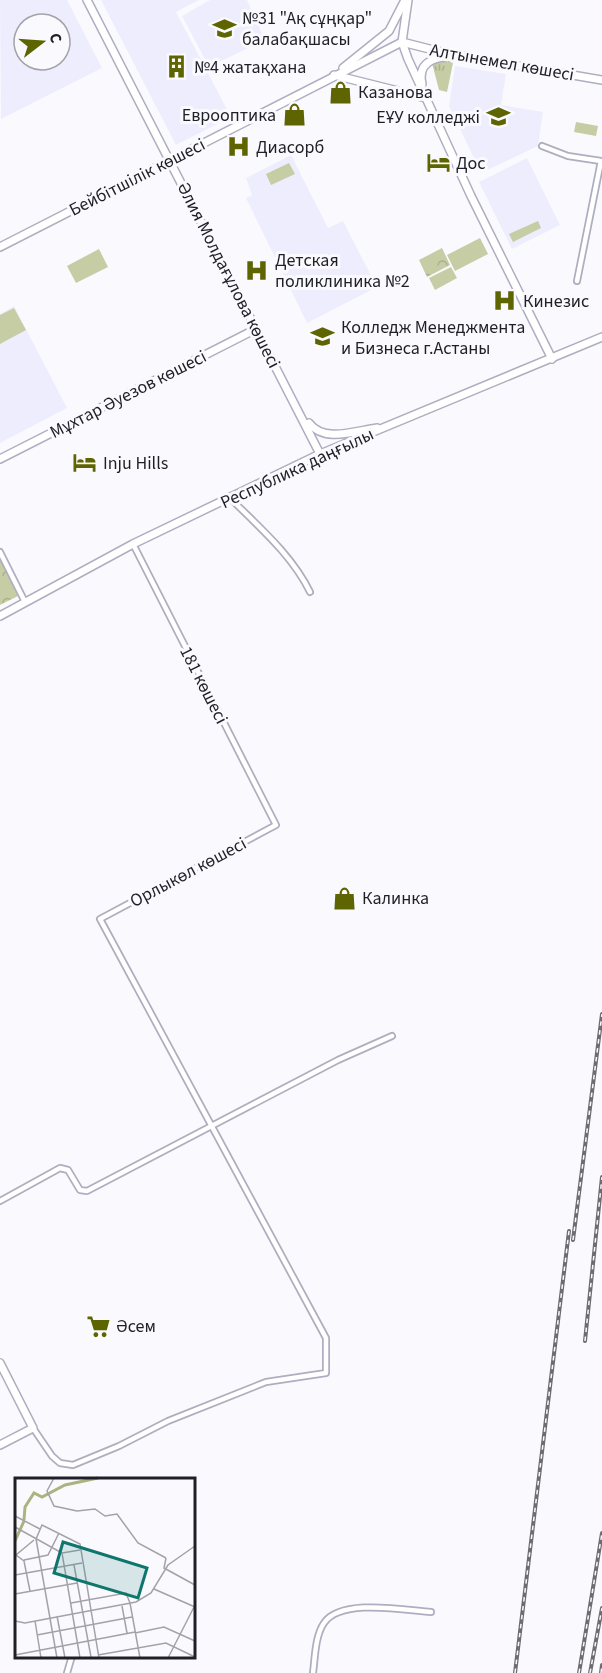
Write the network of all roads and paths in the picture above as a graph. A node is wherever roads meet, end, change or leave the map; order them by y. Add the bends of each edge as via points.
1 (87, 0) edge
2 (406, 0) edge
3 (402, 42) junction
4 (470, 57) junction
5 (334, 75) junction
6 (602, 80) edge
7 (426, 98) junction
8 (542, 146) dead end
9 (172, 160) junction
10 (601, 161) edge
11 (0, 247) edge
12 (577, 281) dead end
13 (256, 329) junction
14 (602, 337) edge
15 (552, 358) junction
16 (299, 411) junction
17 (388, 426) junction
18 (320, 454) junction
19 (0, 459) edge
20 (230, 498) junction
21 (133, 544) junction
22 (0, 552) edge
23 (310, 592) dead end
24 (26, 602) junction
25 (0, 616) edge
26 (276, 825) joint
27 (392, 1036) dead end
28 (210, 1128) junction
29 (0, 1201) edge
30 (0, 1363) edge
31 (33, 1428) junction
32 (0, 1445) edge
33 (431, 1612) dead end
34 (71, 1658) edge
35 (67, 1673) edge
36 (314, 1673) edge

1 - 9 street, Әлия Молдағұлова көшесі
2 - 3 street
2 - 5 street via 389,31
3 - 4 street, Алтынемел көшесі
3 - 5 street, Бейбітшілік көшесі
3 - 7 street
4 - 6 street, Алтынемел көшесі
4 - 7 street via 442,56 427,62 421,72
5 - 7 street
5 - 9 street, Бейбітшілік көшесі
7 - 15 street
8 - 10 street via 568,156
9 - 11 street, Бейбітшілік көшесі
9 - 13 street, Әлия Молдағұлова көшесі
10 - 12 street
13 - 16 street, Әлия Молдағұлова көшесі
13 - 19 street, Мұхтар Әуезов көшесі
14 - 15 street, Республика даңғылы
15 - 17 street, Республика даңғылы
16 - 17 street via 317,432 325,434
16 - 18 street, Әлия Молдағұлова көшесі
17 - 18 street, Республика даңғылы
18 - 20 street, Республика даңғылы
20 - 21 street, Республика даңғылы
20 - 23 street via 281,550
21 - 24 street, Республика даңғылы
21 - 26 street, 181 көшесі
22 - 24 street
24 - 25 street, Республика даңғылы
26 - 28 street, Орлыкөл көшесі via 100,919
27 - 28 street
28 - 29 street via 87,1191 80,1190 68,1170 60,1168
28 - 31 street via 326,1338 326,1373 266,1382 73,1465 60,1463 52,1456
30 - 31 street
31 - 32 street
33 - 36 street via 365,1608 332,1614 319,1633
34 - 35 street

